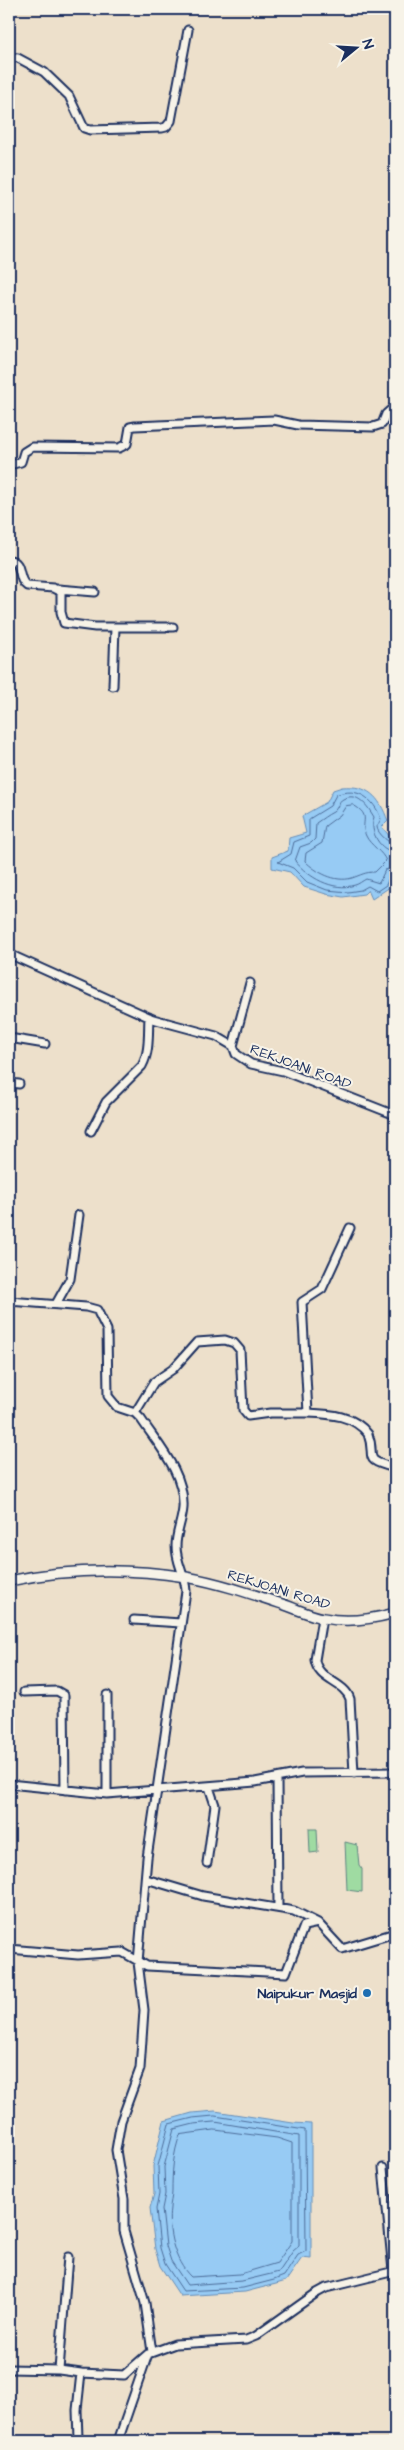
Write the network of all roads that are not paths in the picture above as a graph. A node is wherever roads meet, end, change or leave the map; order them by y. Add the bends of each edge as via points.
1 (188, 30) dead end
2 (9, 57) edge
3 (395, 406) edge
4 (9, 465) edge
5 (9, 560) edge
6 (58, 589) junction
7 (95, 592) dead end
8 (173, 626) dead end
9 (115, 628) junction
10 (114, 686) dead end
11 (9, 954) edge
12 (250, 983) dead end
13 (149, 1017) junction
14 (9, 1038) edge
15 (45, 1044) dead end
16 (232, 1046) junction
17 (9, 1084) edge
18 (19, 1084) dead end
19 (395, 1116) edge
20 (91, 1131) dead end
21 (79, 1215) dead end
22 (350, 1228) dead end
23 (9, 1301) edge
24 (56, 1304) junction
25 (308, 1413) junction
26 (134, 1414) junction
27 (395, 1468) edge
28 (186, 1577) junction
29 (9, 1581) edge
30 (395, 1613) edge
31 (322, 1618) junction
32 (134, 1620) dead end
33 (181, 1623) junction
34 (24, 1692) dead end
35 (107, 1695) dead end
36 (395, 1772) edge
37 (354, 1773) junction
38 (277, 1778) junction
39 (9, 1784) edge
40 (209, 1786) junction
41 (64, 1790) junction
42 (157, 1791) junction
43 (107, 1794) junction
44 (207, 1863) dead end
45 (146, 1879) junction
46 (278, 1908) junction
47 (318, 1923) junction
48 (395, 1933) edge
49 (9, 1949) edge
50 (138, 1962) junction
51 (383, 2168) dead end
52 (68, 2258) dead end
53 (394, 2271) edge
54 (150, 2353) junction
55 (9, 2369) edge
56 (59, 2370) junction
57 (81, 2373) junction
58 (78, 2438) dead end
59 (118, 2441) edge

1 - 2 street via 171,121 162,128 84,128 69,96 44,72 18,58
3 - 4 street via 386,414 382,424 373,426 298,424 274,420 135,426 130,427 127,444 119,448 32,447 24,452 21,462
5 - 6 street via 18,564 21,579 27,586
6 - 7 street
6 - 9 street via 62,596 60,612 64,623
8 - 9 street
9 - 10 street
11 - 13 street, REKJOANI ROAD
12 - 16 street
13 - 16 street, REKJOANI ROAD via 216,1036
13 - 20 street via 146,1059 106,1102
14 - 15 street
16 - 19 street, REKJOANI ROAD via 236,1054 251,1064 283,1071
17 - 18 street
21 - 24 street via 70,1279
22 - 25 street via 322,1289 302,1302
23 - 24 street
24 - 26 street via 97,1310 108,1340 108,1396 117,1407
25 - 26 street via 245,1414 240,1350 225,1340 204,1340 190,1347 173,1369 154,1382
25 - 27 street via 353,1420 368,1434 373,1460
26 - 28 street via 177,1472 183,1506 176,1554
28 - 29 street, REKJOANI ROAD via 88,1571 36,1575
28 - 31 street, REKJOANI ROAD via 235,1588
28 - 33 street
30 - 31 street, REKJOANI ROAD via 348,1620
31 - 37 street via 316,1667 347,1691
32 - 33 street
33 - 42 street
34 - 41 street via 58,1691 64,1695
35 - 43 street
36 - 37 street
37 - 38 street via 302,1773
38 - 40 street
38 - 46 street
39 - 41 street
40 - 42 street
40 - 44 street via 215,1805
41 - 43 street
42 - 43 street
42 - 45 street
45 - 46 street via 203,1896
45 - 50 street
46 - 47 street via 302,1914
47 - 48 street via 342,1949
47 - 50 street via 304,1926 286,1973 147,1966
49 - 50 street via 78,1955 122,1952
50 - 54 street via 144,2010 140,2068 121,2121 116,2161 124,2199 124,2231 145,2303
51 - 53 street
52 - 56 street
53 - 54 street via 326,2288 246,2340 178,2344
54 - 57 street via 124,2375
54 - 59 street
55 - 56 street
56 - 57 street
57 - 58 street

